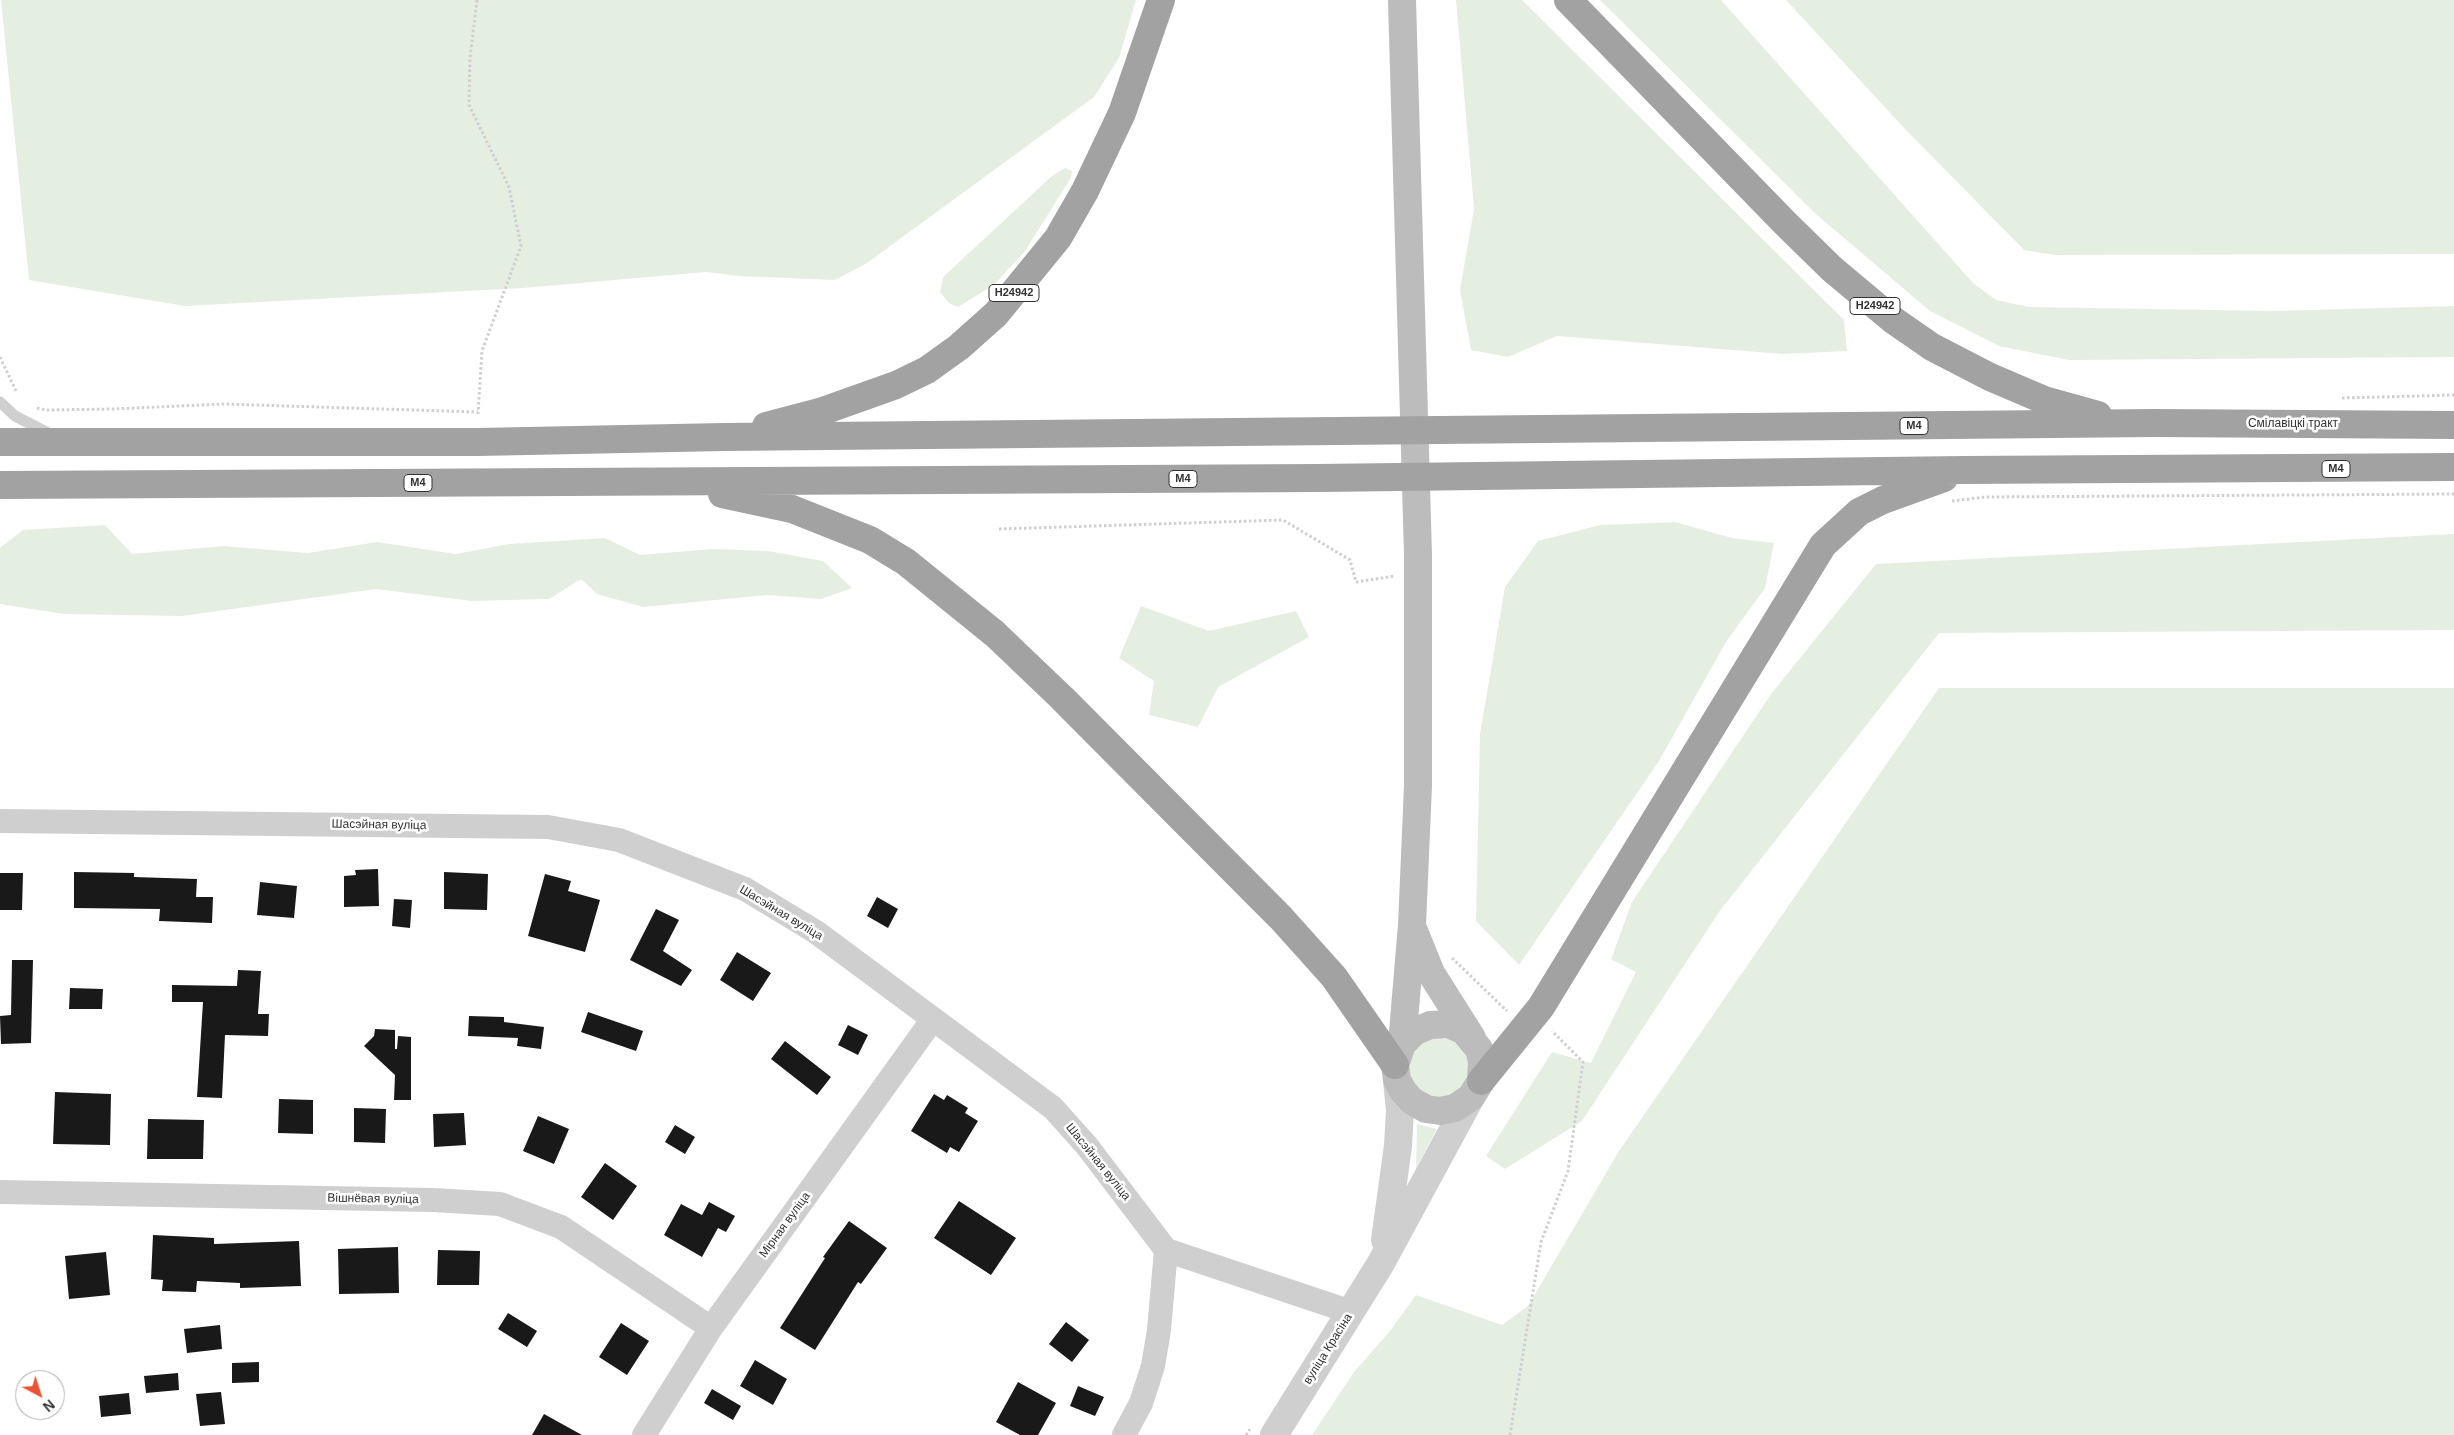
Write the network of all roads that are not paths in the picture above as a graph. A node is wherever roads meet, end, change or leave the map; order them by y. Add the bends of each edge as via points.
1 (1161, 0) edge
2 (1402, 0) edge
3 (1568, 0) edge
4 (0, 402) edge
5 (2131, 424) junction
6 (2454, 425) edge
7 (724, 437) junction
8 (75, 441) junction
9 (0, 442) edge
10 (2454, 467) edge
11 (1964, 470) junction
12 (664, 482) junction
13 (0, 485) edge
14 (0, 821) edge
15 (1412, 925) junction
16 (933, 1019) junction
17 (1473, 1040) junction
18 (1398, 1063) junction
19 (1476, 1089) junction
20 (0, 1192) edge
21 (1166, 1250) junction
22 (1381, 1263) junction
23 (1351, 1312) junction
24 (711, 1328) junction
25 (644, 1435) edge
26 (1124, 1435) edge
27 (1274, 1435) edge

1 - 7 highway, Н24942 via 1122,113 1085,190 1058,238 996,314 927,370 896,385 823,411
2 - 15 main road via 1418,555 1418,786
3 - 5 highway, Н24942 via 1785,223 1832,269 1892,320 1932,347 1990,377 2044,400
4 - 8 lane via 15,416 36,428
5 - 6 highway, Смілавіцкі тракт / М4
5 - 7 highway, М4
7 - 8 highway, М4 via 478,442
8 - 9 highway, М4
10 - 11 highway, М4
11 - 12 highway, М4
11 - 19 highway via 1859,512 1824,545 1540,1029
12 - 13 highway, М4
12 - 18 highway via 792,509 870,540 906,562 995,634 1281,918 1334,977
14 - 16 street, Шасэйная вуліца via 548,827 619,840 744,889 816,932
15 - 17 main road via 1431,973
15 - 18 main road
16 - 21 street, Шасэйная вуліца via 1053,1108 1087,1146
16 - 24 street, Мірная вуліца
17 - 18 main road via 1464,1031 1448,1024 1430,1025 1414,1032
17 - 19 main road via 1482,1061
18 - 19 main road via 1403,1091 1426,1109 1455,1108
18 - 22 street, вуліца Красіна via 1398,1146
19 - 22 street, вуліца Красіна
20 - 24 street, Вішнёвая вуліца via 500,1204 561,1227
21 - 23 street
21 - 26 street via 1160,1330 1153,1366 1141,1403
22 - 23 street, вуліца Красіна
23 - 27 street, вуліца Красіна
24 - 25 street, Мірная вуліца

